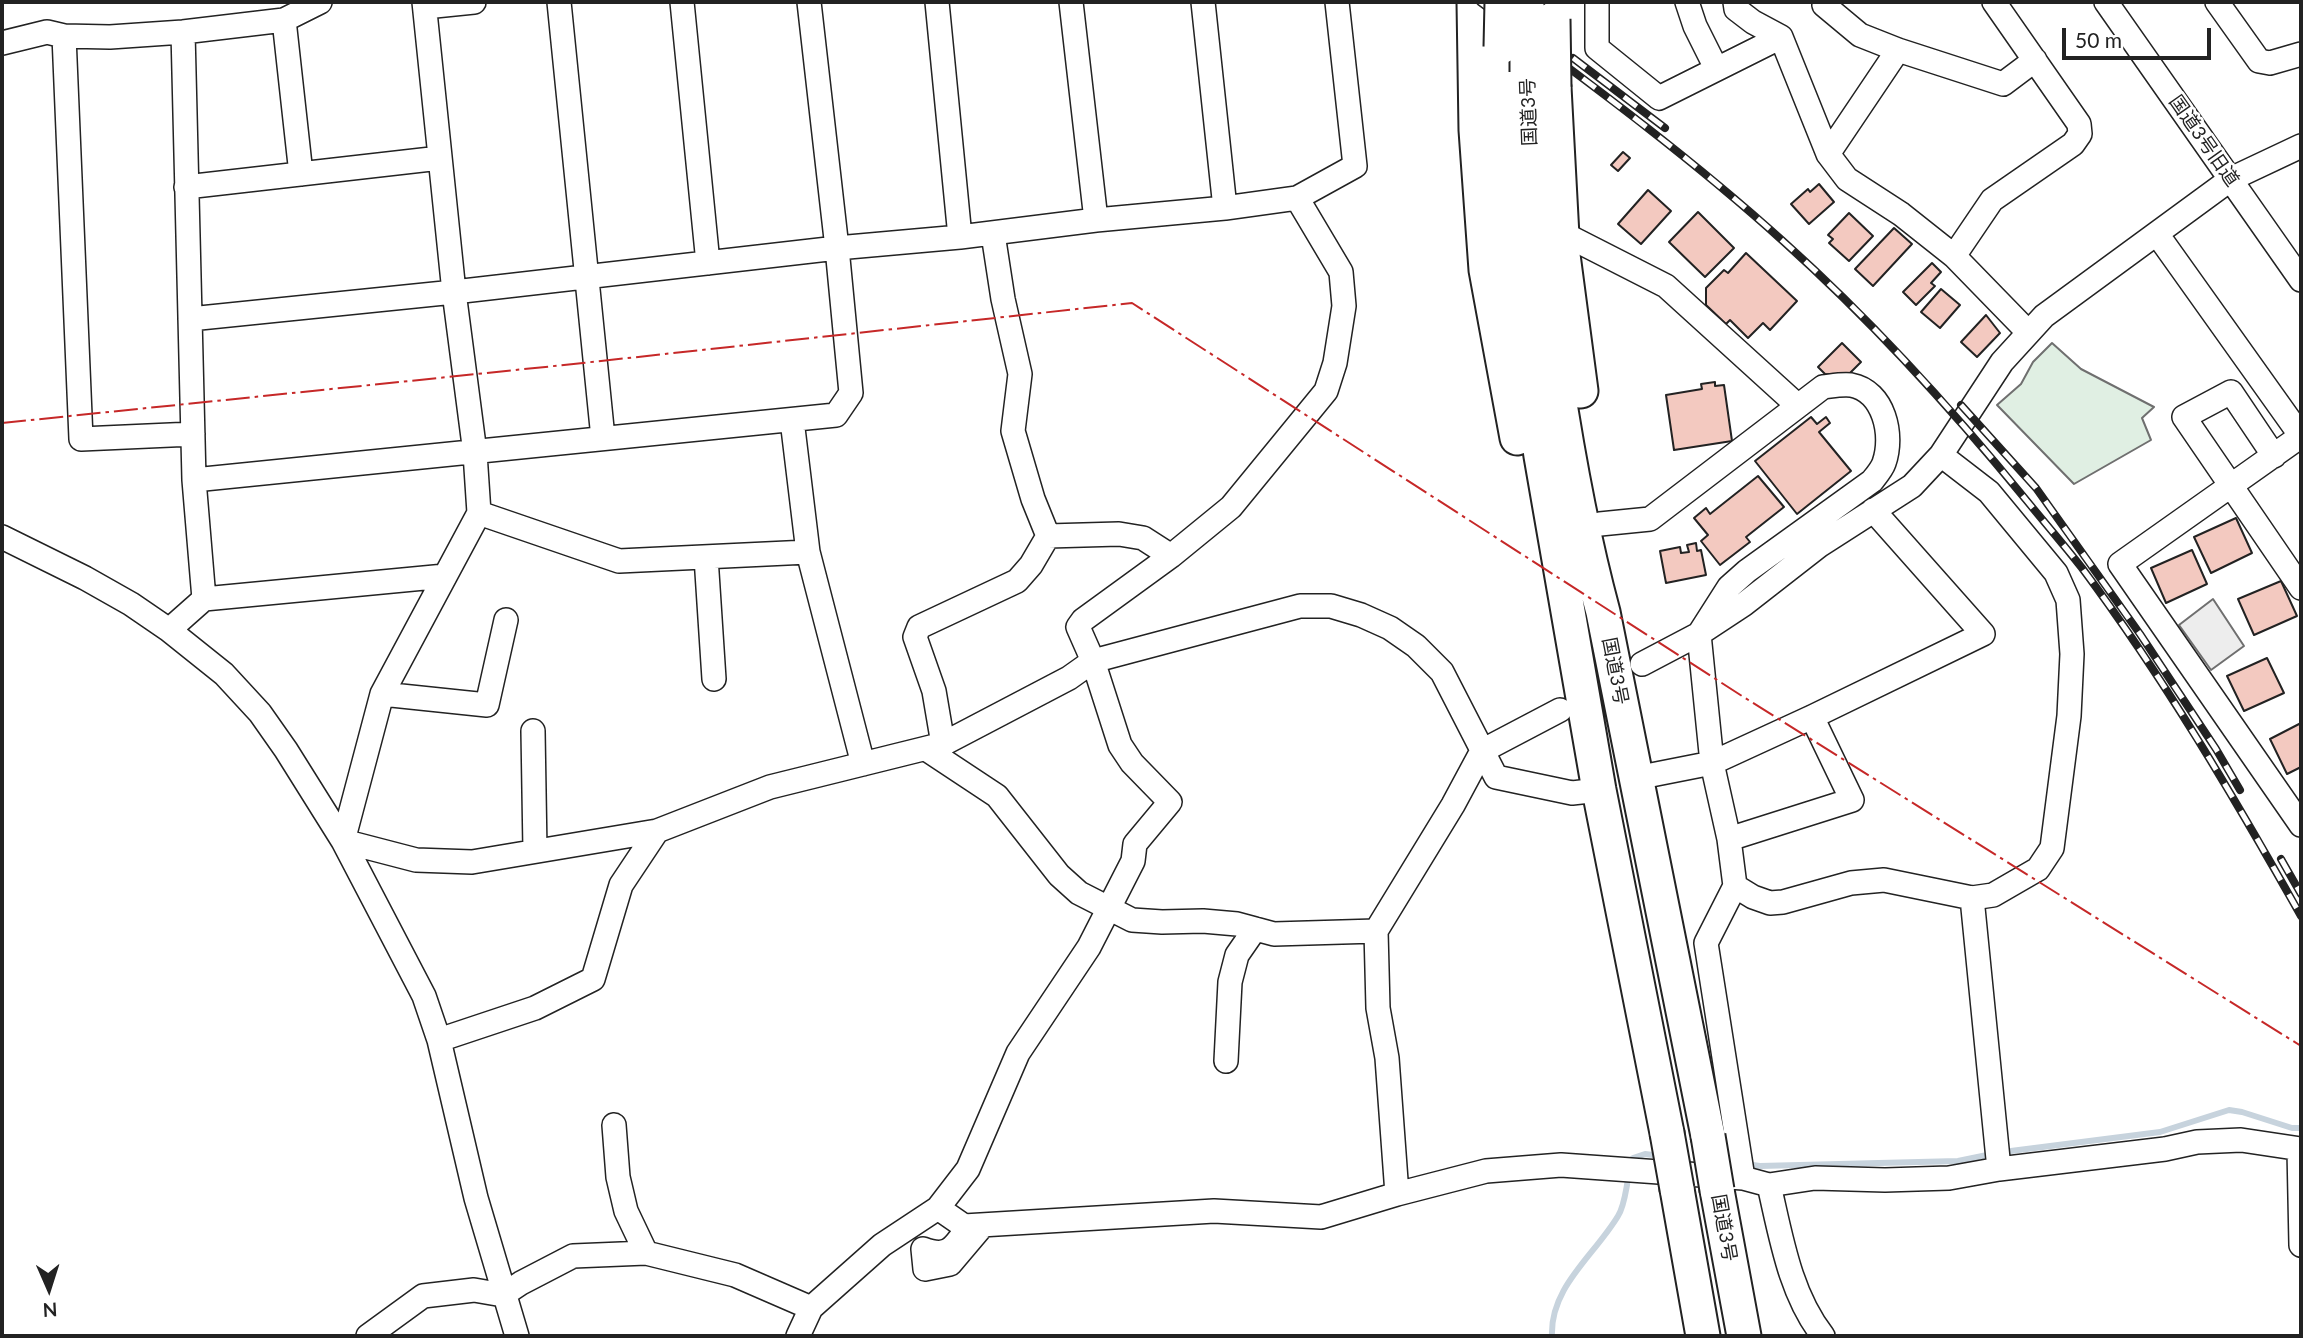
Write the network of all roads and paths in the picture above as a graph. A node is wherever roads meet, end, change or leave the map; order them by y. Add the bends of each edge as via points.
1 (320, 2) edge
2 (474, 2) edge
3 (559, 2) edge
4 (682, 2) edge
5 (809, 2) edge
6 (937, 2) edge
7 (1070, 2) edge
8 (1203, 2) edge
9 (1337, 2) edge
10 (1502, 2) edge
11 (1597, 2) edge
12 (1687, 2) edge
13 (1735, 2) edge
14 (1826, 2) edge
15 (1994, 2) edge
16 (2106, 2) edge
17 (2217, 2) edge
18 (425, 5) edge
19 (1545, 8) edge
20 (1474, 14) edge
21 (284, 20) junction
22 (183, 32) junction
23 (64, 36) junction
24 (1781, 37) junction
25 (2, 43) edge
26 (1898, 50) junction
27 (2301, 54) edge
28 (2035, 60) junction
29 (1716, 68) junction
30 (1540, 79) junction
31 (2301, 146) edge
32 (1828, 154) junction
33 (440, 158) junction
34 (300, 174) junction
35 (2231, 179) junction
36 (187, 187) junction
37 (1297, 198) junction
38 (1225, 208) junction
39 (1096, 220) junction
40 (1562, 233) junction
41 (993, 234) junction
42 (2157, 234) junction
43 (960, 237) junction
44 (837, 248) junction
45 (1954, 256) junction
46 (708, 262) junction
47 (586, 276) junction
48 (2301, 279) edge
49 (454, 292) junction
50 (190, 318) junction
51 (2028, 332) junction
52 (1797, 405) junction
53 (792, 420) junction
54 (193, 435) junction
55 (2301, 436) edge
56 (603, 439) junction
57 (475, 453) junction
58 (1941, 455) junction
59 (2274, 456) junction
60 (194, 480) junction
61 (2230, 487) junction
62 (1873, 510) junction
63 (479, 513) junction
64 (1600, 524) junction
65 (1048, 536) junction
66 (2, 537) edge
67 (808, 552) junction
68 (1171, 556) junction
69 (706, 557) junction
70 (445, 576) junction
71 (2301, 588) edge
72 (204, 599) junction
73 (1603, 612) junction
74 (1570, 617) junction
75 (506, 620) dead end
76 (169, 630) junction
77 (1699, 634) junction
78 (1093, 661) junction
79 (1642, 664) dead end
80 (714, 680) dead end
81 (382, 694) junction
82 (1560, 710) dead end
83 (1812, 717) junction
84 (533, 731) dead end
85 (934, 746) junction
86 (1482, 751) junction
87 (1712, 762) junction
88 (863, 764) junction
89 (1636, 778) junction
90 (1599, 790) junction
91 (2301, 825) edge
92 (657, 831) junction
93 (1729, 839) junction
94 (343, 841) junction
95 (535, 851) junction
96 (1735, 886) junction
97 (1972, 898) junction
98 (1108, 908) junction
99 (1255, 929) junction
100 (1376, 931) junction
101 (439, 1040) junction
102 (1226, 1061) dead end
103 (614, 1125) dead end
104 (2300, 1149) edge
105 (1999, 1169) junction
106 (1730, 1184) junction
107 (1769, 1185) junction
108 (1397, 1194) junction
109 (938, 1208) junction
110 (2301, 1245) edge
111 (646, 1253) junction
112 (503, 1295) junction
113 (811, 1308) junction
114 (368, 1336) edge
115 (516, 1336) edge
116 (798, 1336) edge
117 (1703, 1336) edge
118 (1744, 1336) edge
119 (1823, 1336) edge

1 - 21 street
2 - 18 street
3 - 47 street
4 - 46 street
5 - 44 street
6 - 43 street
7 - 39 street
8 - 38 street
9 - 37 street via 1354,166
10 - 74 highway, 国道3号, bridge via 1506,184 1515,280
11 - 29 street via 1597,48 1659,98
12 - 29 street
13 - 24 street via 1736,9 1753,22
14 - 26 street via 1824,5 1860,35
15 - 28 street
16 - 35 street, 国道3号旧道
17 - 27 street via 2259,61 2270,63
18 - 33 street
19 - 30 highway, bridge
20 - 74 highway via 1486,270 1544,568
21 - 22 street
21 - 34 street
22 - 23 street
22 - 36 street
23 - 25 street via 47,32
23 - 54 street via 81,439
24 - 29 street
24 - 32 street
26 - 28 street via 2003,83
26 - 32 street
28 - 45 street via 2079,124 2080,134 2073,144 1992,200
30 - 40 highway
30 - 73 highway, 国道3号 via 1532,191 1541,279 1572,478
31 - 35 street
32 - 45 street via 1847,179
33 - 34 street
33 - 49 street
34 - 36 street
35 - 42 street
35 - 48 street, 国道3号旧道
36 - 50 street
37 - 38 street
37 - 68 street via 1341,272 1344,306 1326,391 1231,507
38 - 39 street
39 - 41 street
40 - 52 street via 1666,286
40 - 64 highway
41 - 43 street
41 - 65 street via 1020,374 1013,431
42 - 51 street
42 - 55 street
43 - 44 street
44 - 46 street
44 - 53 street via 851,393 836,415
45 - 51 street
46 - 47 street
47 - 49 street
47 - 56 street
49 - 50 street
49 - 57 street
50 - 54 street
51 - 58 street via 2002,362
52 - 64 street via 1650,519
52 - 77 street via 1823,387 1853,385 1865,391 1885,417 1884,464 1872,481 1746,571 1729,587
53 - 56 street
53 - 67 street
54 - 60 street
55 - 59 street
56 - 57 street
57 - 60 street
57 - 63 street
58 - 62 street via 1912,486
58 - 97 street via 1989,492 2056,573 2068,600 2073,654 2052,848 2038,869 1993,895
59 - 61 street
59 - 61 street via 2231,391 2184,417
60 - 72 street
61 - 71 street
61 - 91 street via 2120,564
62 - 77 street
62 - 83 street via 1983,635
63 - 69 street via 619,561
63 - 70 street
64 - 73 highway via 1605,555
65 - 68 street via 1119,534 1143,538
65 - 85 street via 1017,581 919,627 915,637 934,691
66 - 76 street via 96,584
67 - 69 street
67 - 88 street
68 - 78 street via 1083,620 1078,627
69 - 80 street
70 - 72 street
70 - 81 street
72 - 76 street
73 - 89 highway, 国道3号
74 - 90 highway, 国道3号
75 - 81 street via 487,705
76 - 94 street via 225,674 260,713
77 - 79 street
77 - 87 street
78 - 85 street via 1069,678
78 - 86 street via 1300,606 1331,606 1390,628 1416,646 1442,672
78 - 98 street via 1120,745 1170,802 1135,844 1133,861
81 - 94 street
82 - 86 street
83 - 87 street
83 - 93 street via 1852,800
84 - 95 street
85 - 88 street
85 - 98 street via 997,796 1059,875 1079,893
86 - 90 street via 1496,777 1572,793
86 - 100 street
87 - 89 street
87 - 93 street
88 - 92 street via 770,787
89 - 106 highway, 国道3号, bridge via 1708,1136
90 - 117 highway, 国道3号, bridge
92 - 95 street
92 - 101 street via 621,885 593,979 535,1009
93 - 96 street
94 - 95 street via 416,860 472,862
94 - 101 street via 424,996
96 - 97 street via 1770,903 1851,883 1884,880
96 - 106 street via 1706,943
97 - 105 street
98 - 99 street via 1132,920 1203,920
98 - 109 street via 1089,947 1018,1053 968,1169
99 - 100 street via 1275,934
99 - 102 street via 1237,955 1230,982
100 - 108 street via 1378,1008 1387,1058
101 - 112 street
103 - 111 street via 626,1211
104 - 105 street via 2241,1140 2197,1142
104 - 110 street
105 - 107 street via 1949,1178 1815,1178
106 - 107 street
106 - 108 street via 1561,1165 1486,1171
106 - 118 highway, 国道3号
107 - 119 street via 1796,1289
108 - 109 street via 1321,1217 1214,1211 964,1226
109 - 113 street via 882,1245
111 - 112 street via 573,1256
111 - 113 street via 735,1275
112 - 114 street via 474,1290 423,1296
112 - 115 street
113 - 116 street

